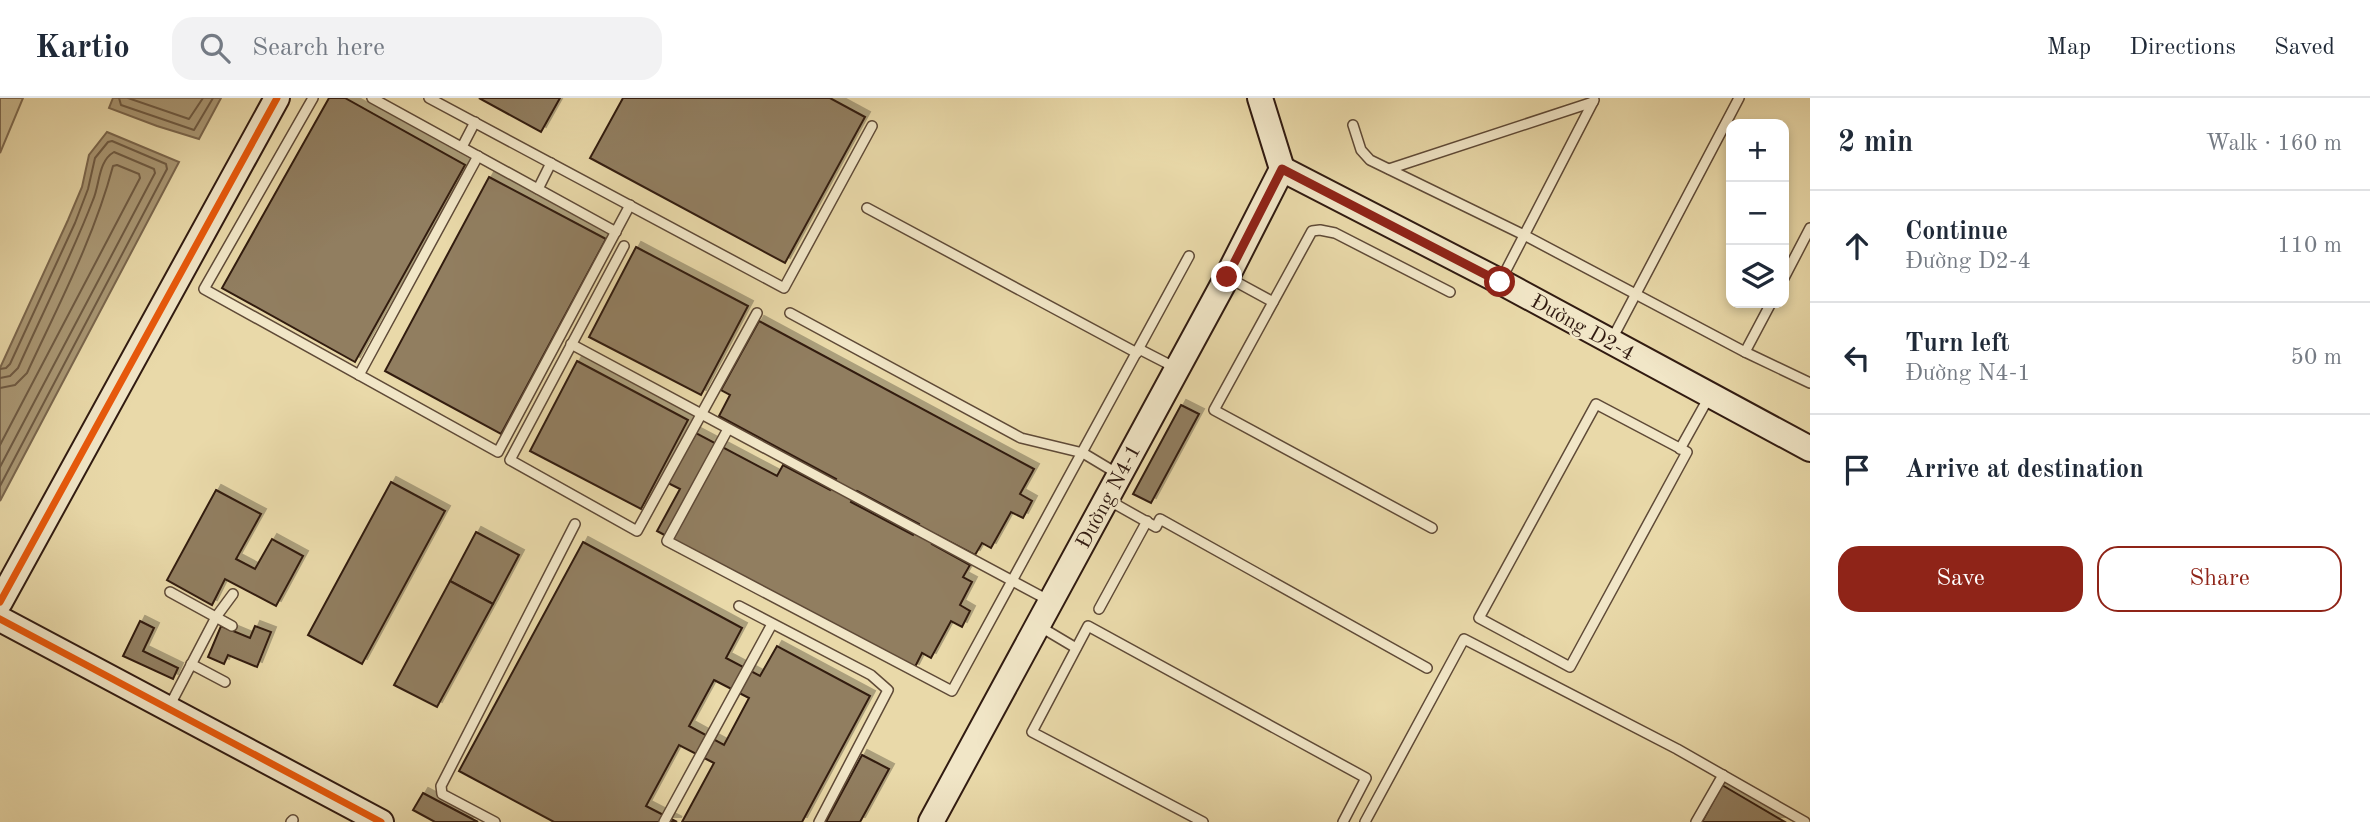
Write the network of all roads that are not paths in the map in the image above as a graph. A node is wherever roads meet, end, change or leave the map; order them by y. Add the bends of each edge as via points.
1 (276, 98) edge
2 (313, 98) edge
3 (372, 98) edge
4 (429, 98) edge
5 (1261, 98) edge
6 (1739, 98) edge
7 (1594, 100) edge
8 (391, 102) edge
9 (475, 122) junction
10 (1353, 125) dead end
11 (872, 126) dead end
12 (462, 147) junction
13 (478, 156) junction
14 (551, 163) junction
15 (1282, 169) junction
16 (1389, 169) junction
17 (538, 189) junction
18 (630, 205) junction
19 (867, 208) dead end
20 (1810, 228) edge
21 (616, 232) junction
22 (1524, 235) junction
23 (624, 246) dead end
24 (1189, 257) dead end
25 (1789, 268) edge
26 (1227, 277) junction
27 (1500, 282) junction
28 (1450, 292) dead end
29 (1636, 293) junction
30 (1273, 302) junction
31 (1768, 308) edge
32 (757, 313) dead end
33 (790, 313) dead end
34 (1610, 342) junction
35 (571, 344) junction
36 (1138, 351) junction
37 (1745, 352) junction
38 (1177, 368) junction
39 (359, 375) junction
40 (1810, 383) edge
41 (1710, 396) junction
42 (701, 414) junction
43 (729, 429) junction
44 (1680, 449) junction
45 (1810, 449) edge
46 (1083, 453) junction
47 (1119, 474) junction
48 (1106, 499) junction
49 (1146, 521) junction
50 (575, 524) dead end
51 (1432, 528) dead end
52 (1012, 582) junction
53 (170, 592) dead end
54 (233, 594) dead end
55 (0, 602) edge
56 (1050, 602) junction
57 (739, 606) dead end
58 (1099, 609) dead end
59 (216, 617) junction
60 (0, 620) edge
61 (772, 624) junction
62 (1038, 625) junction
63 (232, 626) dead end
64 (1076, 648) junction
65 (191, 664) junction
66 (1427, 668) dead end
67 (225, 682) dead end
68 (168, 709) junction
69 (1723, 775) junction
70 (381, 822) edge
71 (495, 822) edge
72 (664, 822) edge
73 (819, 822) edge
74 (931, 822) edge
75 (1203, 822) edge
76 (1343, 822) edge
77 (1365, 822) edge
78 (1696, 822) edge
79 (1805, 822) edge

1 - 55 main road
2 - 39 lane via 204,289
3 - 8 lane
4 - 9 lane
5 - 15 main road
6 - 29 lane
7 - 16 lane
7 - 22 lane
8 - 12 lane
9 - 12 lane
9 - 14 lane
10 - 16 lane via 1364,155
11 - 18 lane via 784,288
12 - 13 lane
13 - 17 lane
13 - 39 lane
14 - 17 lane
14 - 18 lane
15 - 26 main road, Đường N4-1
15 - 27 main road, Đường D2-4
16 - 22 lane
17 - 21 lane
18 - 21 lane
19 - 36 lane
20 - 25 lane
21 - 39 lane via 498,452
22 - 27 lane
22 - 29 lane
23 - 35 lane
24 - 36 lane
26 - 30 lane
26 - 38 main road, Đường N4-1
27 - 34 main road, Đường D2-4
28 - 30 lane via 1320,229 1310,234
29 - 34 lane
29 - 37 lane
30 - 51 lane via 1214,411
31 - 37 lane
32 - 42 lane
33 - 46 lane via 1021,438
34 - 41 main road, Đường D2-4
35 - 42 lane
35 - 42 lane via 510,460 637,531
36 - 38 lane
36 - 46 lane
37 - 40 lane
38 - 47 main road, Đường N4-1
41 - 44 lane
41 - 45 main road, Đường D2-4
42 - 43 lane
43 - 52 lane
43 - 52 lane via 667,541 952,691
44 - 44 lane via 1687,452 1570,667 1479,618 1596,404
46 - 47 lane
46 - 52 lane
47 - 48 main road, Đường N4-1
48 - 49 lane
48 - 56 main road, Đường N4-1
49 - 58 lane
49 - 66 lane via 1156,527 1160,519
50 - 71 lane via 441,786 442,794
52 - 56 lane
53 - 59 lane
54 - 59 lane
56 - 62 main road, Đường N4-1
57 - 61 lane
59 - 63 lane
59 - 65 lane
60 - 68 main road
61 - 72 lane
61 - 73 lane via 871,675 888,690
62 - 64 lane
62 - 74 main road, Đường N4-1
64 - 75 lane via 1032,732
64 - 76 lane via 1088,626 1366,778
65 - 67 lane
65 - 68 lane
68 - 70 main road
69 - 77 lane via 1464,639
69 - 78 lane
69 - 79 lane

